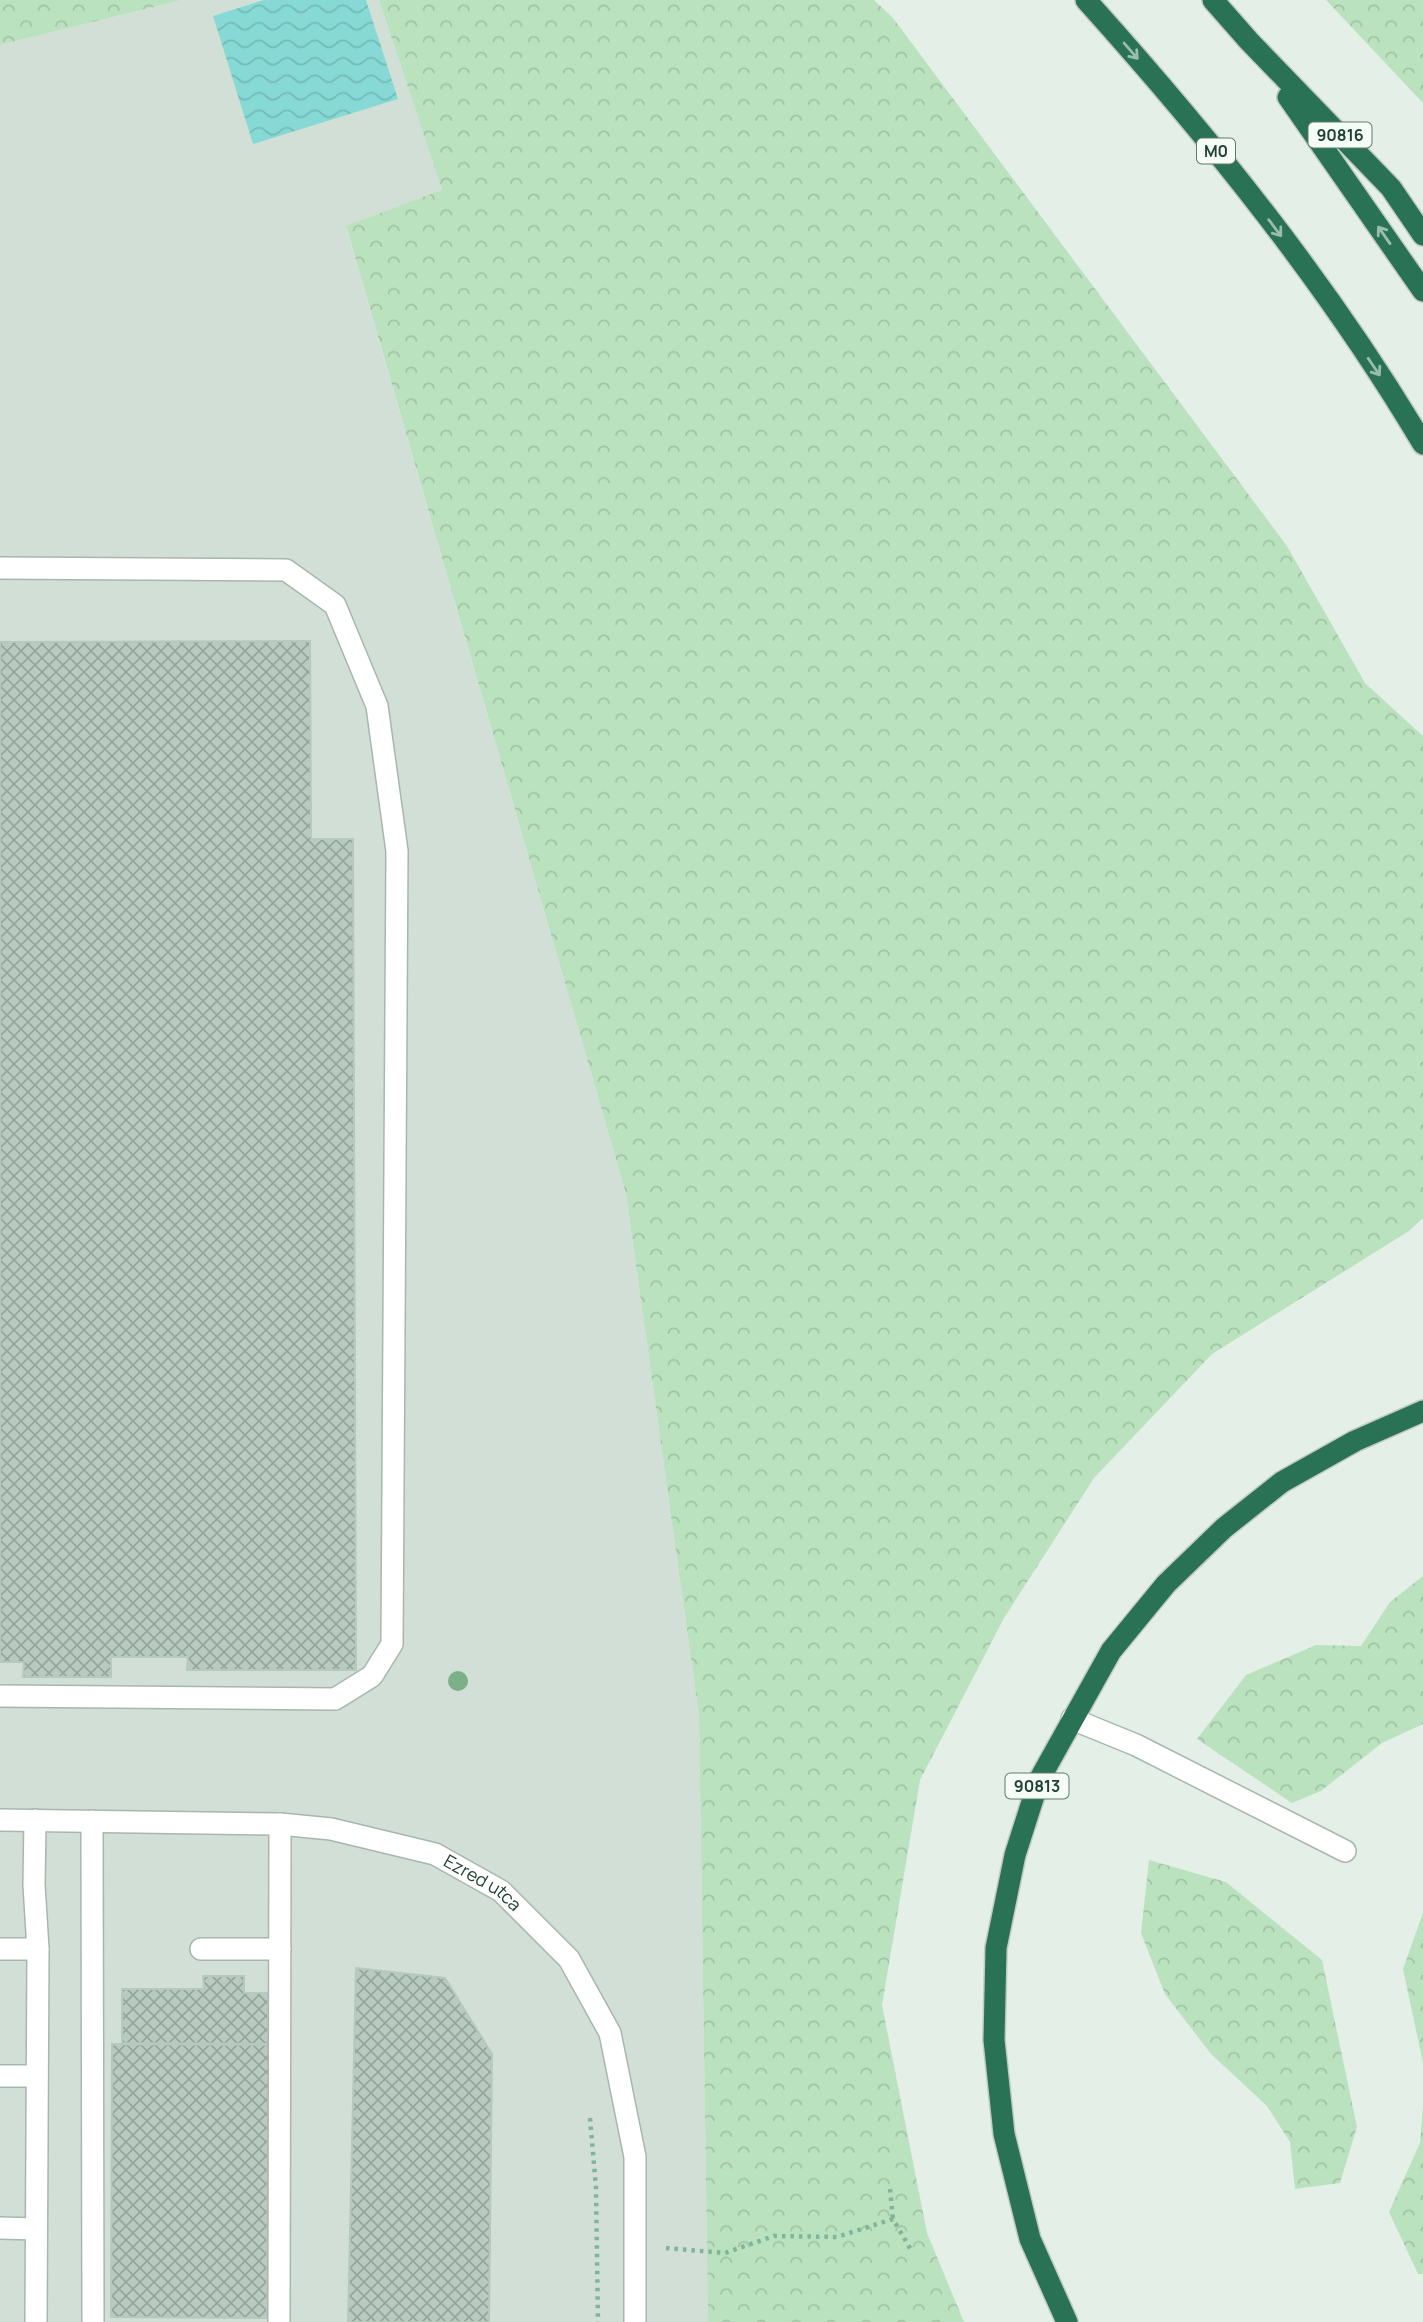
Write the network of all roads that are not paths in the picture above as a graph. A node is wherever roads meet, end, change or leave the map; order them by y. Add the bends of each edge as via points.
1 (1086, 0) edge
2 (1213, 0) edge
3 (1249, 41) junction
4 (1423, 235) edge
5 (1423, 291) edge
6 (1423, 444) edge
7 (0, 568) edge
8 (1423, 1410) edge
9 (0, 1696) edge
10 (1072, 1719) junction
11 (0, 1820) edge
12 (36, 1820) junction
13 (92, 1821) junction
14 (280, 1824) junction
15 (1345, 1852) dead end
16 (0, 1949) edge
17 (38, 1949) junction
18 (201, 1949) dead end
19 (280, 1950) junction
20 (0, 2076) edge
21 (37, 2076) junction
22 (0, 2228) edge
23 (36, 2229) junction
24 (36, 2322) edge
25 (93, 2322) edge
26 (279, 2322) edge
27 (635, 2322) edge
28 (1068, 2322) edge

1 -> 6 highway, M0 via 1224,160 1336,310
2 - 3 highway
3 - 4 highway, 90816 via 1391,188
5 -> 3 highway
7 - 9 street via 286,570 335,605 377,706 397,879 392,1644 372,1676 335,1699
8 - 10 highway, 90813 via 1354,1441 1283,1482 1224,1528 1166,1584 1111,1651
10 - 15 street via 1136,1745
10 - 28 highway, 90813 via 1038,1780 1016,1855 996,1948 994,2040 1004,2134 1030,2239
11 - 12 street, Ezred utca
12 - 13 street, Ezred utca
12 - 17 street
13 - 14 street, Ezred utca
13 - 25 street
14 - 19 street
14 - 27 street, Ezred utca via 331,1829 435,1854 501,1891 569,1959 610,2033 635,2157
16 - 17 street
17 - 21 street
18 - 19 street
19 - 26 street
20 - 21 street
21 - 23 street
22 - 23 street
23 - 24 street

